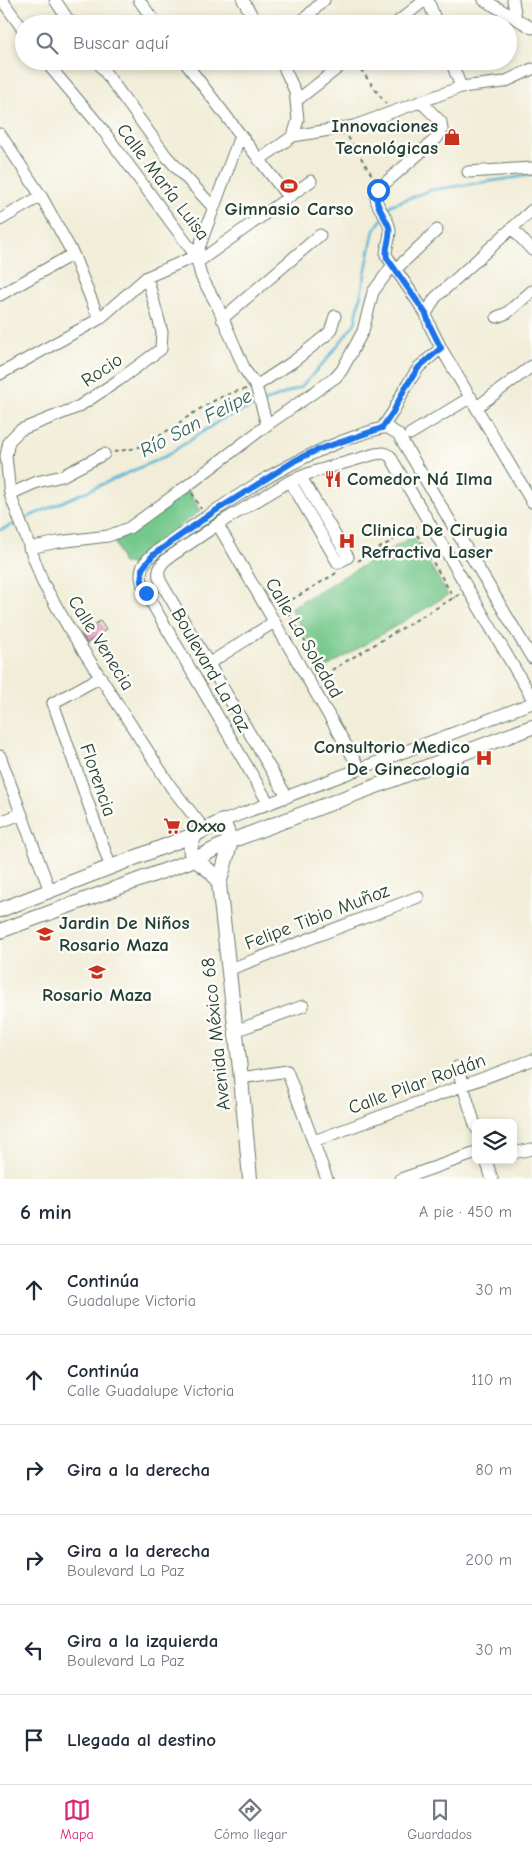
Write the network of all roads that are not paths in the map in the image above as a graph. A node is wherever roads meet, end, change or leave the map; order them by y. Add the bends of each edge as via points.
1 (2, 0) edge
2 (55, 0) edge
3 (139, 0) edge
4 (242, 0) edge
5 (324, 0) edge
6 (427, 0) edge
7 (484, 0) edge
8 (513, 0) edge
9 (65, 15) edge
10 (150, 15) edge
11 (251, 15) edge
12 (308, 15) edge
13 (407, 15) edge
14 (433, 15) edge
15 (509, 15) edge
16 (515, 15) edge
17 (15, 18) edge
18 (517, 20) edge
19 (532, 28) edge
20 (532, 69) edge
21 (52, 70) edge
22 (104, 70) edge
23 (191, 70) edge
24 (285, 70) edge
25 (335, 70) edge
26 (454, 70) edge
27 (461, 87) junction
28 (296, 100) junction
29 (421, 102) junction
30 (0, 134) edge
31 (240, 136) junction
32 (293, 136) junction
33 (259, 160) junction
34 (532, 168) edge
35 (468, 172) dead end
36 (311, 180) dead end
37 (41, 196) junction
38 (288, 197) junction
39 (213, 207) junction
40 (532, 210) edge
41 (0, 220) edge
42 (512, 228) junction
43 (438, 230) dead end
44 (320, 235) dead end
45 (532, 250) edge
46 (73, 254) junction
47 (197, 259) junction
48 (394, 268) junction
49 (146, 277) junction
50 (532, 291) edge
51 (0, 296) edge
52 (426, 314) junction
53 (335, 316) dead end
54 (497, 317) dead end
55 (99, 319) junction
56 (222, 319) junction
57 (441, 348) junction
58 (532, 366) edge
59 (0, 374) edge
60 (257, 389) junction
61 (474, 402) junction
62 (267, 424) junction
63 (382, 428) junction
64 (410, 434) dead end
65 (104, 454) road end
66 (3, 457) edge
67 (295, 479) junction
68 (429, 484) junction
69 (413, 493) junction
70 (10, 494) junction
71 (532, 502) edge
72 (451, 523) junction
73 (218, 525) junction
74 (436, 532) junction
75 (29, 548) junction
76 (176, 608) junction
77 (160, 616) junction
78 (274, 622) junction
79 (520, 638) junction
80 (195, 640) junction
81 (503, 648) junction
82 (180, 650) junction
83 (532, 658) edge
84 (208, 664) junction
85 (101, 677) junction
86 (532, 698) edge
87 (532, 704) edge
88 (532, 729) edge
89 (0, 756) edge
90 (360, 769) junction
91 (286, 797) junction
92 (269, 804) junction
93 (21, 814) junction
94 (0, 822) edge
95 (222, 822) junction
96 (201, 832) junction
97 (231, 841) junction
98 (193, 860) junction
99 (111, 868) junction
100 (219, 884) junction
101 (50, 891) junction
102 (418, 897) dead end
103 (0, 910) edge
104 (0, 931) edge
105 (228, 970) junction
106 (303, 1006) dead end
107 (236, 1032) junction
108 (532, 1060) edge
109 (457, 1068) dead end
110 (241, 1078) junction
111 (462, 1086) junction
112 (473, 1119) edge
113 (314, 1141) junction
114 (532, 1149) edge
115 (517, 1152) edge
116 (472, 1154) edge
117 (487, 1164) edge
118 (250, 1179) edge
119 (327, 1179) edge
120 (401, 1179) edge
121 (492, 1179) edge

1 - 17 street
2 - 9 street
3 - 10 street
4 - 11 street
5 - 12 street
6 - 13 street
6 - 14 street
7 - 15 street
8 - 16 street
18 - 19 street
20 - 27 street via 504,82
21 - 47 street, Calle María Luisa via 98,125
22 - 39 street via 167,157
23 - 31 street
24 - 28 street
25 - 28 street
26 - 27 street
27 - 29 street
28 - 32 street via 298,120
29 - 32 street via 354,126
29 - 48 street via 441,122 441,133 376,195 390,232 386,252
30 - 37 street
31 - 33 street
31 - 39 street
32 - 33 street
33 - 38 street
34 - 35 street
36 - 38 street
37 - 41 street
37 - 46 street
38 - 47 street
39 - 47 street
40 - 42 street
42 - 45 street
42 - 52 street via 435,298
43 - 48 street
44 - 56 street
46 - 51 street
46 - 55 street
47 - 49 street
47 - 56 street, Calle María Luisa via 201,276
48 - 52 street
48 - 62 street via 373,292 365,326 342,370
49 - 55 street
49 - 66 street, Rocio via 162,332 161,349 78,407 20,430 9,441
50 - 54 street via 507,313
52 - 57 street
53 - 60 street via 330,332
55 - 59 street
56 - 60 street, Calle María Luisa
57 - 61 street
57 - 63 street via 419,367
58 - 61 street
60 - 62 street, Calle María Luisa
61 - 64 street
61 - 71 street
62 - 75 street via 175,495 118,533
63 - 68 street via 394,431 402,438
63 - 77 street, Boulevard La Paz via 296,460 153,555 144,565 141,578
65 - 70 street via 62,476 37,482
66 - 70 street, Calle Venecia
67 - 67 street via 338,564 348,557
67 - 69 street, Boulevard La Paz via 384,453 394,460
67 - 73 street, Boulevard La Paz
68 - 69 street via 428,493 424,496
68 - 72 street
69 - 74 street, Boulevard La Paz
70 - 75 street, Calle Venecia
72 - 74 street via 440,522
72 - 79 street
73 - 76 street, Boulevard La Paz via 161,566 160,580
73 - 78 street, Calle La Soledad
74 - 81 street, Boulevard La Paz
75 - 85 street, Calle Venecia via 43,583
76 - 77 street via 173,620
76 - 80 street, Boulevard La Paz
77 - 82 street, Boulevard La Paz
78 - 84 street
78 - 90 street, Calle La Soledad
79 - 81 street
79 - 83 street
80 - 82 street via 183,637
80 - 84 street, Boulevard La Paz
81 - 86 street, Boulevard La Paz
82 - 92 street, Boulevard La Paz
84 - 91 street, Boulevard La Paz
85 - 96 street, Calle Venecia
85 - 99 street, Florencia via 53,703
87 - 90 street
88 - 97 main road
89 - 93 street
90 - 91 street
91 - 92 street
92 - 95 street
93 - 94 street
93 - 101 street
95 - 96 main road
95 - 97 main road
96 - 98 main road via 192,841
96 - 99 main road
97 - 98 main road
97 - 100 main road, Avenida México 68
98 - 100 main road via 212,871
98 - 104 main road
99 - 101 main road
100 - 105 main road, Avenida México 68
101 - 103 main road
102 - 105 street, Felipe Tibio Muñoz
105 - 107 main road, Avenida México 68
106 - 107 street
107 - 110 main road, Avenida México 68
108 - 111 street, Calle Pilar Roldán
109 - 111 street
110 - 113 street via 287,1071
110 - 118 main road, Avenida México 68
111 - 112 street
111 - 113 street, Calle Pilar Roldán
113 - 119 street
114 - 115 street
116 - 120 street
117 - 121 street

